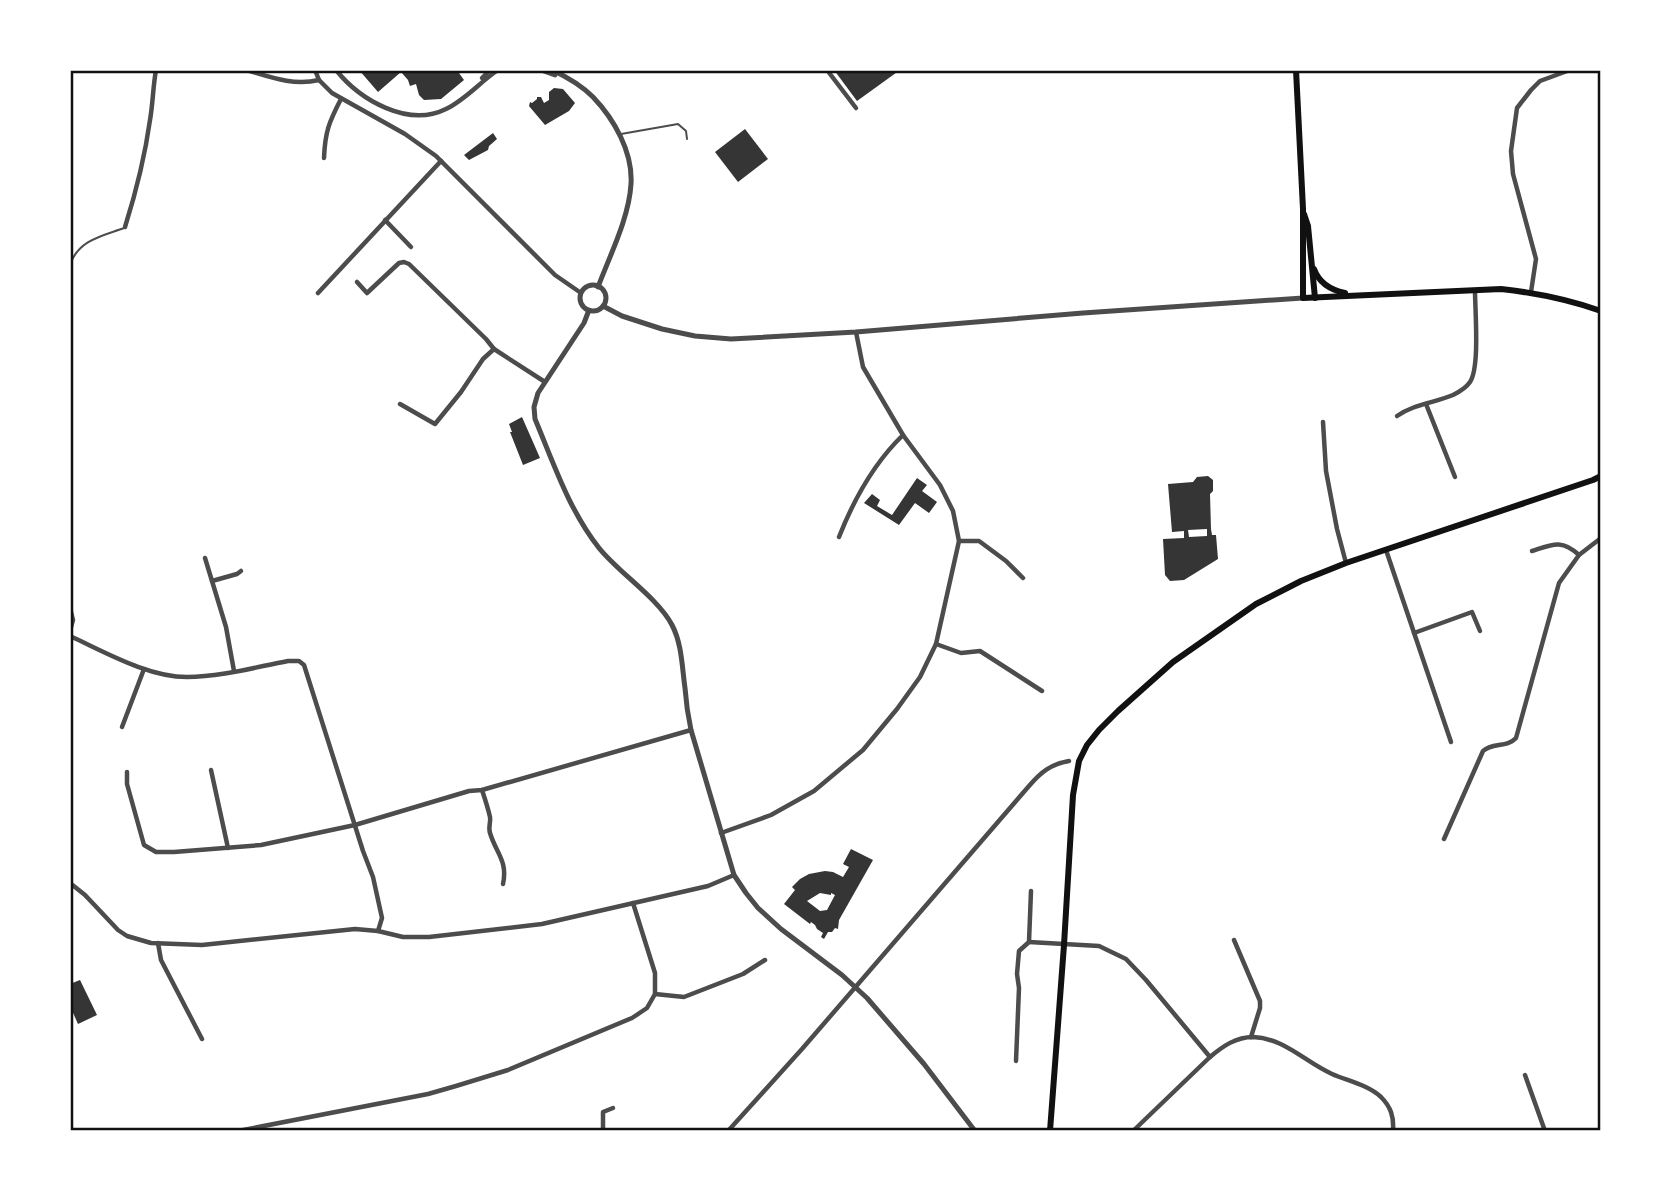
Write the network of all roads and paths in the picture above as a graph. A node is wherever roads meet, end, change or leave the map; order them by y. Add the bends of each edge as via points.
1 (156, 70) edge
2 (246, 70) edge
3 (315, 70) edge
4 (336, 70) edge
5 (490, 70) edge
6 (498, 70) edge
7 (541, 70) edge
8 (552, 70) edge
9 (827, 70) edge
10 (1296, 70) edge
11 (1570, 70) edge
12 (564, 77) junction
13 (319, 80) junction
14 (475, 87) junction
15 (341, 99) junction
16 (856, 108) dead end
17 (620, 134) junction
18 (687, 139) dead end
19 (324, 158) dead end
20 (441, 161) junction
21 (1303, 209) junction
22 (386, 220) junction
23 (125, 228) joint
24 (411, 247) dead end
25 (1311, 263) junction
26 (70, 265) edge
27 (357, 282) dead end
28 (598, 287) junction
29 (1475, 290) junction
30 (1531, 292) junction
31 (318, 293) dead end
32 (581, 293) junction
33 (1354, 295) junction
34 (1303, 298) junction
35 (1315, 298) junction
36 (603, 306) junction
37 (589, 310) junction
38 (1601, 311) edge
39 (856, 332) junction
40 (494, 349) junction
41 (545, 382) junction
42 (400, 404) dead end
43 (1426, 404) junction
44 (1397, 416) dead end
45 (1323, 422) dead end
46 (903, 435) junction
47 (1601, 476) edge
48 (1455, 477) dead end
49 (839, 537) dead end
50 (1601, 538) edge
51 (959, 541) junction
52 (1385, 550) junction
53 (1532, 551) dead end
54 (1579, 555) junction
55 (205, 558) dead end
56 (1346, 563) junction
57 (241, 571) dead end
58 (1023, 578) dead end
59 (212, 582) junction
60 (70, 608) edge
61 (1480, 631) dead end
62 (1414, 633) junction
63 (70, 634) edge
64 (936, 644) junction
65 (144, 668) junction
66 (234, 671) junction
67 (1042, 691) dead end
68 (122, 727) dead end
69 (691, 730) junction
70 (1451, 742) dead end
71 (1069, 761) dead end
72 (211, 770) dead end
73 (127, 772) dead end
74 (482, 790) junction
75 (355, 825) junction
76 (721, 833) junction
77 (1444, 839) dead end
78 (228, 848) junction
79 (734, 875) junction
80 (70, 883) edge
81 (503, 884) dead end
82 (1031, 891) dead end
83 (633, 903) junction
84 (378, 931) junction
85 (1234, 940) dead end
86 (1028, 942) junction
87 (158, 943) junction
88 (1065, 945) junction
89 (765, 960) dead end
90 (855, 986) junction
91 (656, 994) junction
92 (1251, 1037) junction
93 (202, 1040) dead end
94 (1210, 1057) junction
95 (1016, 1061) dead end
96 (1525, 1075) dead end
97 (612, 1108) dead end
98 (731, 1130) edge
99 (238, 1131) edge
100 (603, 1131) edge
101 (975, 1131) edge
102 (1049, 1131) edge
103 (1133, 1131) edge
104 (1393, 1131) edge
105 (1545, 1131) edge

1 - 23 street via 142,163
2 - 13 street via 285,81
3 - 13 street
4 - 14 street via 355,90 380,105 416,115 447,109
5 - 14 street
6 - 14 street
7 - 12 street
8 - 12 street
9 - 16 street
10 - 21 main road
11 - 30 street via 1540,81 1517,107 1511,151 1536,259
12 - 17 street via 592,95
13 - 15 street
15 - 19 street via 329,121
15 - 20 street via 405,134
17 - 18 lane via 678,124
17 - 28 street via 632,182 626,212
20 - 22 street
20 - 32 street via 555,275
21 - 25 main road
21 - 34 main road
22 - 24 street
22 - 31 street
23 - 26 lane via 87,241
25 - 33 main road via 1324,284
25 - 35 main road
27 - 40 street via 367,293 399,262 409,264
28 - 32 street via 588,286
28 - 36 street via 605,297
29 - 30 main road
29 - 33 main road
29 - 43 street via 1474,375 1452,396
30 - 38 main road
32 - 37 street via 581,303
33 - 35 main road
34 - 35 main road
34 - 39 street
36 - 37 street
36 - 39 street via 662,329 723,339
37 - 41 street
39 - 46 street via 863,367
40 - 41 street
40 - 42 street via 435,424
41 - 69 street via 534,407 535,419 571,505 601,551 671,623 680,649
43 - 44 street
43 - 48 street
45 - 56 street via 1326,471
46 - 49 street via 870,472
46 - 51 street via 940,485 953,510
47 - 52 main road
50 - 54 street
51 - 58 street via 979,541
51 - 64 street
52 - 56 main road
52 - 62 street
53 - 54 street via 1561,544
54 - 77 street via 1556,590 1516,738 1483,751
55 - 59 street
56 - 88 main road via 1267,598 1222,627 1173,662 1090,741 1079,761 1073,795
57 - 59 street
59 - 66 street
60 - 63 street
61 - 62 street via 1472,612
62 - 70 street
63 - 65 street
64 - 67 street via 961,653 980,651
64 - 76 street via 920,677 863,750 814,791 771,815
65 - 66 street via 186,677
65 - 68 street
66 - 75 street via 288,661 304,665
69 - 74 street
69 - 76 street
71 - 90 street via 1040,774
72 - 78 street
73 - 78 street via 144,845 156,852
74 - 75 street
74 - 81 street via 491,820 488,828 506,873
75 - 78 street
75 - 84 street via 382,918
76 - 79 street
79 - 83 street via 708,886
79 - 90 street via 758,908
80 - 87 street via 124,934
82 - 86 street
83 - 84 street via 542,924 429,937
83 - 91 street via 655,973
84 - 87 street
85 - 92 street via 1260,1001
86 - 88 street
86 - 95 street via 1019,951
87 - 93 street via 161,960
88 - 94 street via 1099,946 1126,959
88 - 102 main road
89 - 91 street via 743,974 684,997
90 - 98 street
90 - 101 street
91 - 99 street via 647,1008 632,1018 508,1070 428,1094
92 - 94 street via 1226,1044
92 - 104 street via 1270,1039 1381,1097 1393,1112
94 - 103 street
96 - 105 street
97 - 100 street via 603,1112

